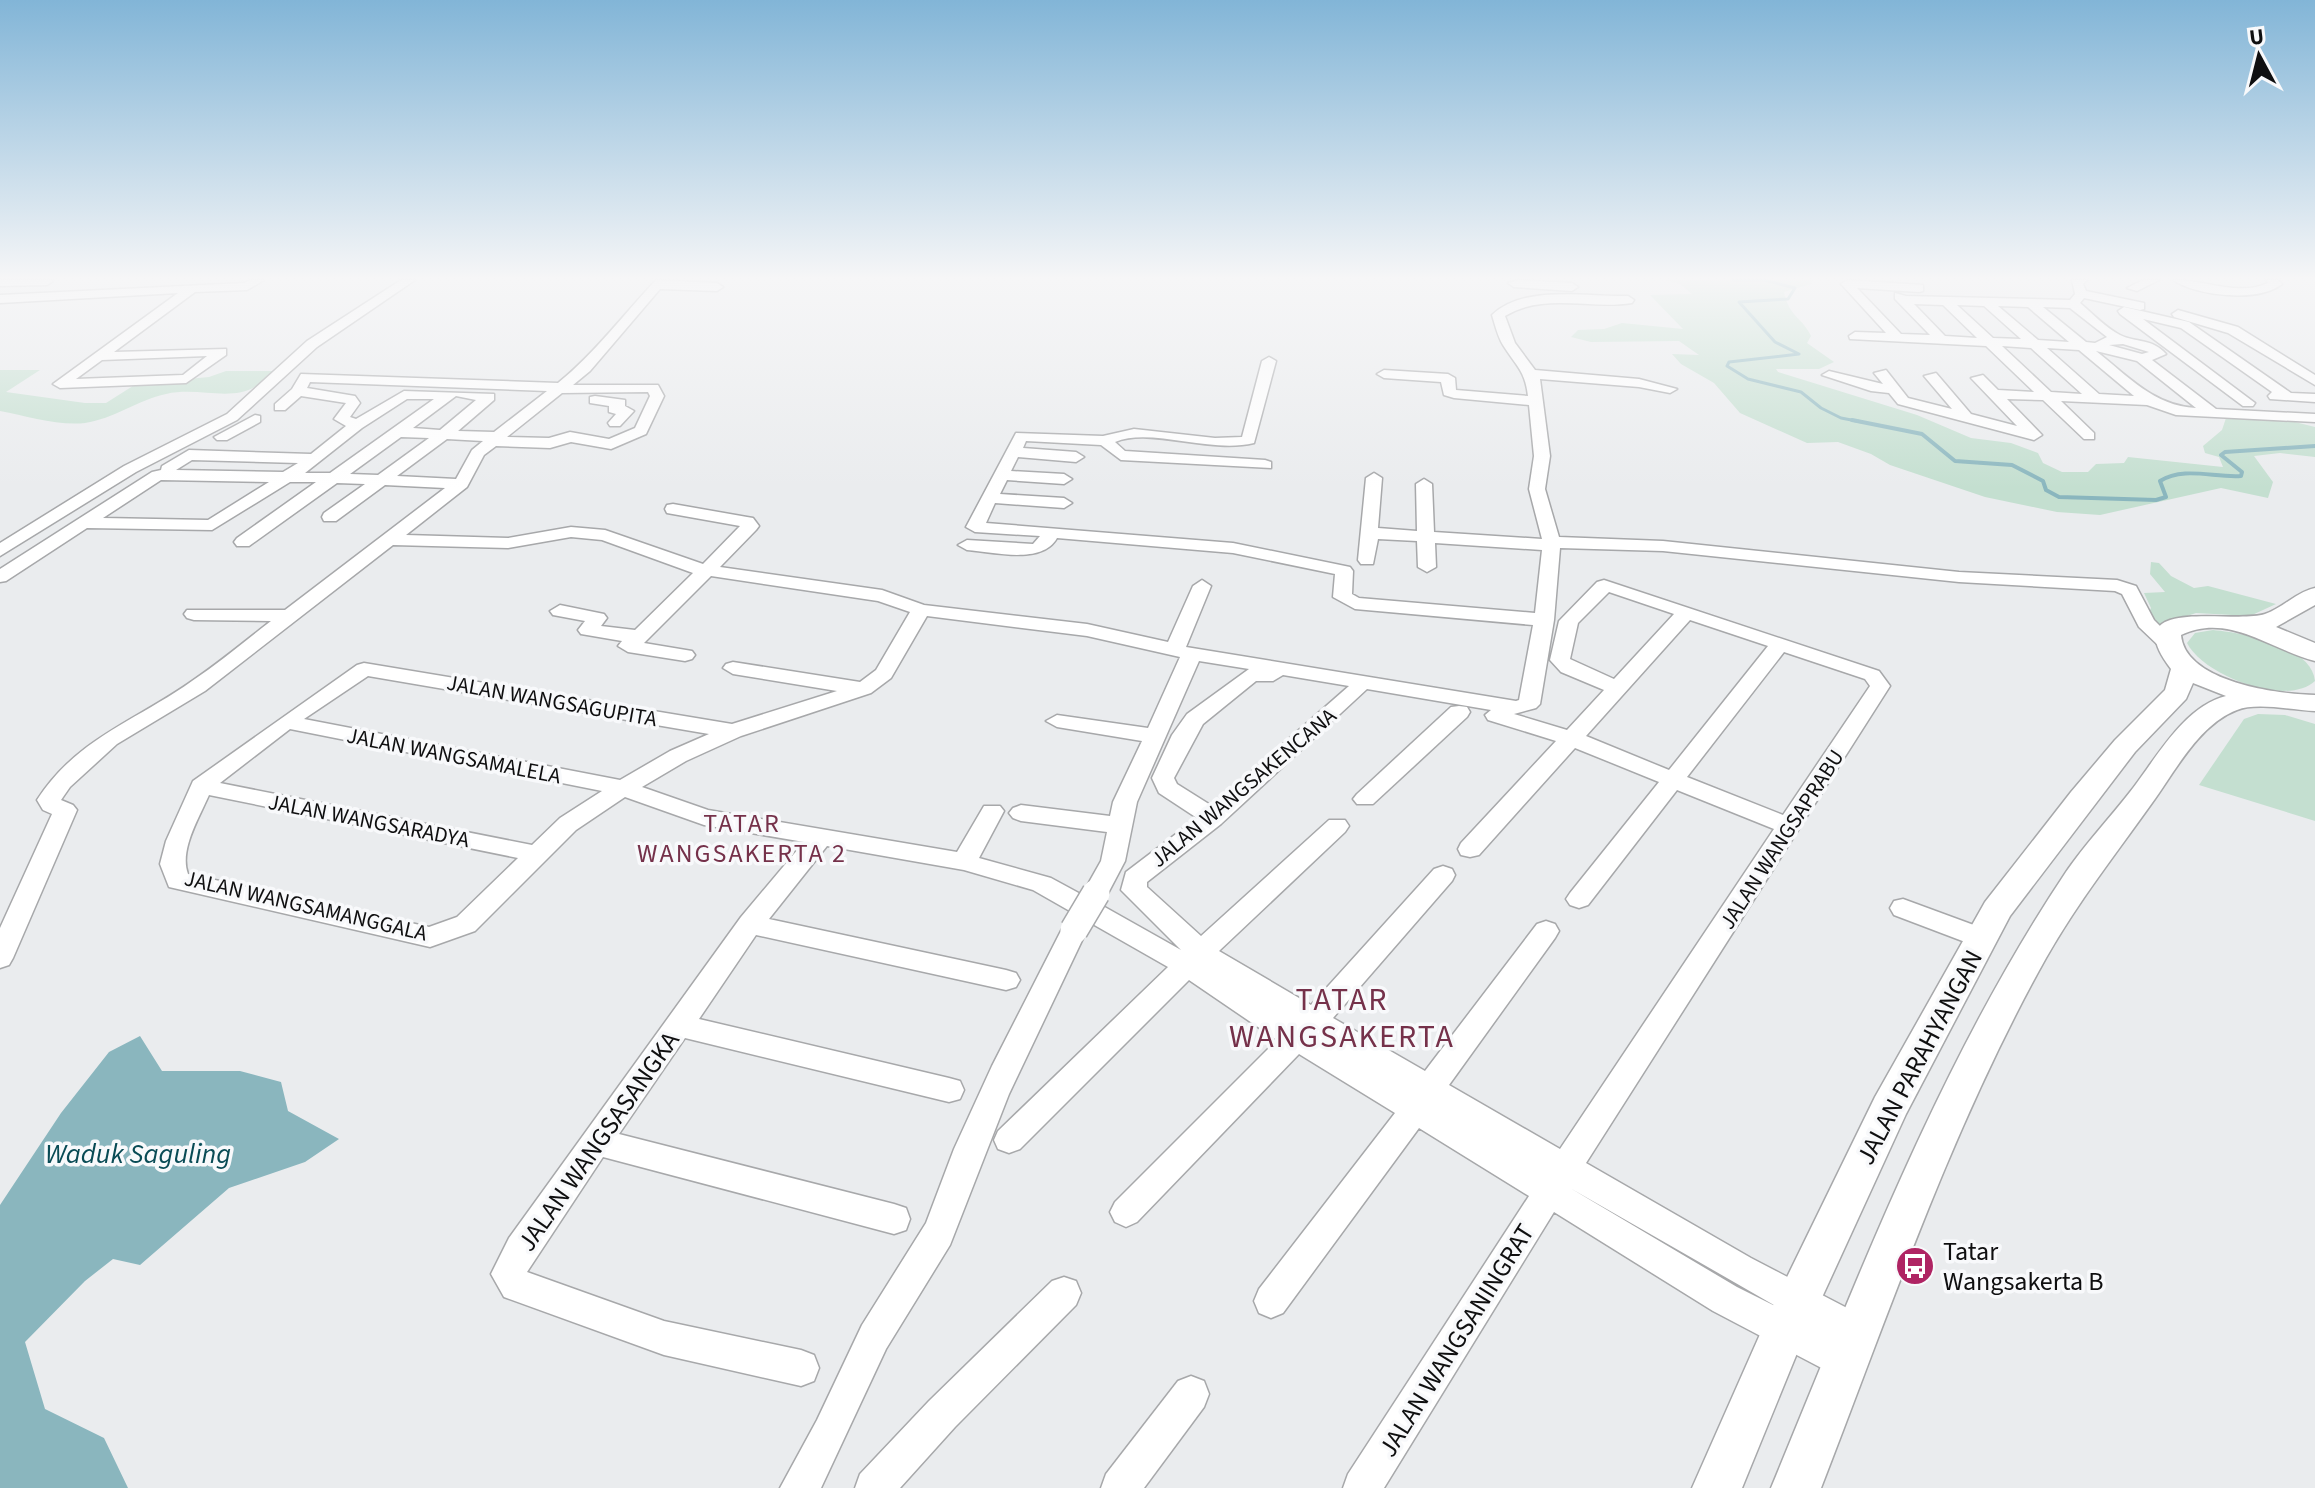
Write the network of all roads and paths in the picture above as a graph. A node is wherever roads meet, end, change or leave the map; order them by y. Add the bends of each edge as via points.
1 (106, 349) edge
2 (306, 349) edge
3 (601, 349) edge
4 (1513, 349) edge
5 (1997, 349) edge
6 (2041, 349) edge
7 (2087, 349) edge
8 (2111, 349) edge
9 (2220, 349) edge
10 (2264, 349) edge
11 (2156, 350) joint
12 (2177, 351) joint
13 (179, 352) junction
14 (97, 356) junction
15 (2142, 358) junction
16 (1269, 361) dead end
17 (290, 363) junction
18 (1881, 373) dead end
19 (1384, 374) dead end
20 (1531, 374) junction
21 (1829, 375) dead end
22 (1931, 376) dead end
23 (620, 377) dead end
24 (1978, 378) dead end
25 (2315, 381) edge
26 (137, 382) junction
27 (302, 384) junction
28 (564, 384) junction
29 (1670, 389) dead end
30 (1894, 389) junction
31 (1994, 394) junction
32 (449, 395) junction
33 (2047, 397) junction
34 (2288, 397) junction
35 (2314, 398) edge
36 (546, 399) junction
37 (2096, 399) junction
38 (1536, 401) junction
39 (2149, 401) junction
40 (280, 407) dead end
41 (2212, 413) junction
42 (1966, 417) junction
43 (2315, 418) edge
44 (255, 419) dead end
45 (615, 423) dead end
46 (357, 425) junction
47 (398, 432) junction
48 (443, 435) junction
49 (2089, 436) dead end
50 (493, 439) junction
51 (1105, 441) junction
52 (1012, 452) junction
53 (189, 455) junction
54 (1076, 457) dead end
55 (315, 459) junction
56 (1265, 465) dead end
57 (158, 475) junction
58 (1001, 475) junction
59 (286, 477) junction
60 (332, 478) junction
61 (1374, 478) dead end
62 (381, 479) junction
63 (1064, 479) dead end
64 (461, 484) junction
65 (1424, 484) dead end
66 (136, 488) junction
67 (264, 491) junction
68 (990, 498) junction
69 (1064, 503) dead end
70 (673, 509) dead end
71 (330, 517) dead end
72 (87, 523) junction
73 (1051, 532) junction
74 (1368, 533) junction
75 (1426, 537) junction
76 (389, 540) junction
77 (243, 542) dead end
78 (1552, 543) junction
79 (967, 545) dead end
80 (0, 551) edge
81 (1367, 560) dead end
82 (1427, 567) dead end
83 (707, 570) junction
84 (0, 577) edge
85 (1202, 586) dead end
86 (2315, 595) edge
87 (560, 611) dead end
88 (1687, 612) junction
89 (919, 613) junction
90 (194, 614) dead end
91 (288, 616) junction
92 (1544, 620) junction
93 (2239, 625) junction
94 (640, 637) junction
95 (2166, 642) junction
96 (1781, 643) junction
97 (2314, 647) edge
98 (1184, 651) junction
99 (685, 655) dead end
100 (2185, 666) junction
101 (733, 668) dead end
102 (1618, 688) junction
103 (864, 689) junction
104 (1357, 690) junction
105 (2272, 701) junction
106 (2315, 703) edge
107 (1459, 712) junction
108 (1057, 721) dead end
109 (286, 722) junction
110 (733, 731) junction
111 (1154, 736) junction
112 (1573, 739) junction
113 (1674, 780) junction
114 (201, 786) junction
115 (623, 788) junction
116 (1365, 799) dead end
117 (992, 811) dead end
118 (1021, 813) dead end
119 (1213, 818) junction
120 (1118, 825) junction
121 (1337, 826) dead end
122 (1790, 827) junction
123 (821, 838) junction
124 (1470, 849) dead end
125 (537, 854) junction
126 (964, 862) junction
127 (1443, 875) dead end
128 (1579, 899) dead end
129 (1098, 904) junction
130 (1903, 908) dead end
131 (750, 924) junction
132 (1546, 931) dead end
133 (1981, 938) junction
134 (0, 958) edge
135 (1194, 959) junction
136 (1006, 980) dead end
137 (678, 1025) junction
138 (1305, 1030) junction
139 (949, 1090) dead end
140 (1421, 1100) junction
141 (1009, 1140) dead end
142 (596, 1142) junction
143 (1558, 1180) junction
144 (1126, 1212) dead end
145 (894, 1219) dead end
146 (1064, 1293) dead end
147 (1271, 1301) dead end
148 (1792, 1314) junction
149 (1852, 1347) junction
150 (801, 1368) dead end
151 (1191, 1394) dead end
152 (799, 1488) edge
153 (874, 1488) edge
154 (1120, 1488) edge
155 (1362, 1488) edge
156 (1717, 1488) edge
157 (1796, 1488) edge

1 - 14 street
2 - 17 street
3 - 28 street
4 - 20 street
5 - 33 street
6 - 37 street
7 - 39 street
8 - 15 street
9 - 34 street
10 - 25 street
11 - 12 street
11 - 15 street via 2154,357
12 - 34 street via 2242,399
13 - 14 street
13 - 26 street
13 - 26 street via 221,352 186,379
14 - 26 street via 60,385
15 - 41 street
16 - 51 street via 1249,440 1132,435
17 - 27 street via 305,369
17 - 80 street via 232,417 130,469
18 - 30 street
19 - 38 street via 1448,378 1454,394
20 - 29 street
20 - 38 street
21 - 30 street
22 - 42 street
23 - 28 street
24 - 31 street
27 - 28 street
27 - 40 street
27 - 46 street via 350,399 353,403 341,419
28 - 36 street
28 - 50 street via 651,381 657,396 641,431 611,444 570,437 550,443
30 - 42 street via 1903,401
31 - 33 street
31 - 42 street via 2034,435
32 - 46 street via 404,395
32 - 47 street
32 - 48 street via 489,397
33 - 37 street
33 - 49 street
34 - 35 street
36 - 45 street via 618,401 614,409 627,411
36 - 50 street
37 - 39 street
38 - 78 street via 1542,456 1537,489
39 - 41 street via 2176,411
41 - 43 street
44 - 53 street
46 - 55 street
47 - 48 street
47 - 60 street
48 - 50 street
48 - 62 street
50 - 64 street via 477,453
51 - 52 street via 1021,436
51 - 56 street via 1121,455
52 - 54 street
52 - 58 street
53 - 55 street
53 - 57 street
55 - 59 street
57 - 59 street
57 - 66 street
58 - 63 street
58 - 68 street
59 - 60 street
59 - 67 street
60 - 62 street
60 - 77 street
61 - 74 street
62 - 64 street
62 - 71 street
64 - 76 street
65 - 75 street
66 - 67 street
66 - 72 street
67 - 72 street via 212,525
68 - 69 street
68 - 73 street via 975,527
70 - 83 street via 749,523
72 - 84 street
73 - 79 street via 1036,549
73 - 92 street via 1252,551 1344,571 1342,597 1355,603
74 - 75 street
74 - 81 street
75 - 78 street
75 - 82 street
76 - 83 street via 508,543 571,532 605,535
76 - 91 street
78 - 92 street
78 - 95 street via 1663,546 1959,577 2117,586 2129,590 2146,623
83 - 89 street via 882,596
83 - 94 street
85 - 98 street
86 - 93 main road via 2268,623
87 - 94 street via 597,618 591,631
88 - 96 street, JALAN WANGSAPRABU
88 - 102 street
88 - 102 street, JALAN WANGSAPRABU via 1604,586 1569,621 1560,660
89 - 98 street via 1033,622
89 - 103 street via 884,674
90 - 91 street
91 - 134 street via 188,695 109,739 62,782 49,800 65,810
92 - 98 street via 1529,704 1518,708
93 - 95 main road via 2177,625
93 - 97 main road
94 - 99 street via 629,648
95 - 100 main road
96 - 113 street
96 - 122 street, JALAN WANGSAPRABU via 1872,675 1880,686
98 - 111 street
100 - 105 main road via 2223,687
100 - 133 main road, JALAN PARAHYANGAN via 2177,693 2081,799
101 - 103 street
102 - 112 street
103 - 110 street, JALAN WANGSAMANGGALA
104 - 107 street
104 - 119 street, JALAN WANGSAKENCANA
104 - 119 street via 1256,674 1195,719 1163,778 1167,788
105 - 106 main road
105 - 149 main road via 2237,701 2210,714 2077,880 2004,1005 1949,1117
107 - 112 street via 1513,719
107 - 116 street
108 - 111 street
109 - 110 street, JALAN WANGSAGUPITA via 356,673 372,668
109 - 114 street
109 - 115 street, JALAN WANGSAMALELA
110 - 115 street, JALAN WANGSAMANGGALA
111 - 120 street
112 - 113 street
112 - 124 street
113 - 122 street
113 - 128 street
114 - 125 street, JALAN WANGSARADYA
114 - 125 street, JALAN WANGSAMANGGALA via 172,864 178,881 430,937 466,924
115 - 123 street, JALAN WANGSAMALELA via 704,817
115 - 125 street, JALAN WANGSAMANGGALA via 568,824
117 - 126 street
118 - 120 street
119 - 135 street, JALAN WANGSAKENCANA via 1132,884
120 - 129 street
121 - 135 street
122 - 143 street, JALAN WANGSAPRABU
123 - 126 street, JALAN WANGSAMALELA
123 - 131 street, JALAN WANGSASANGKA
126 - 129 street, JALAN WANGSAMALELA via 1026,877
127 - 138 street
129 - 135 street, JALAN WANGSAMALELA
129 - 152 street, bridge via 1074,930 1042,989 939,1234 890,1307 817,1463
130 - 133 street
131 - 136 street
131 - 137 street, JALAN WANGSASANGKA
132 - 140 street
133 - 148 main road, JALAN PARAHYANGAN via 1889,1108
135 - 138 street
135 - 141 street
137 - 139 street
137 - 142 street, JALAN WANGSASANGKA
138 - 140 street
138 - 144 street
140 - 143 street
140 - 147 street
142 - 145 street
142 - 150 street, JALAN WANGSASANGKA via 521,1249 508,1274 516,1286 664,1338
143 - 148 street
143 - 155 street, JALAN WANGSANINGRAT
146 - 153 street
148 - 149 street
148 - 156 main road, JALAN PARAHYANGAN
149 - 157 main road
151 - 154 street

